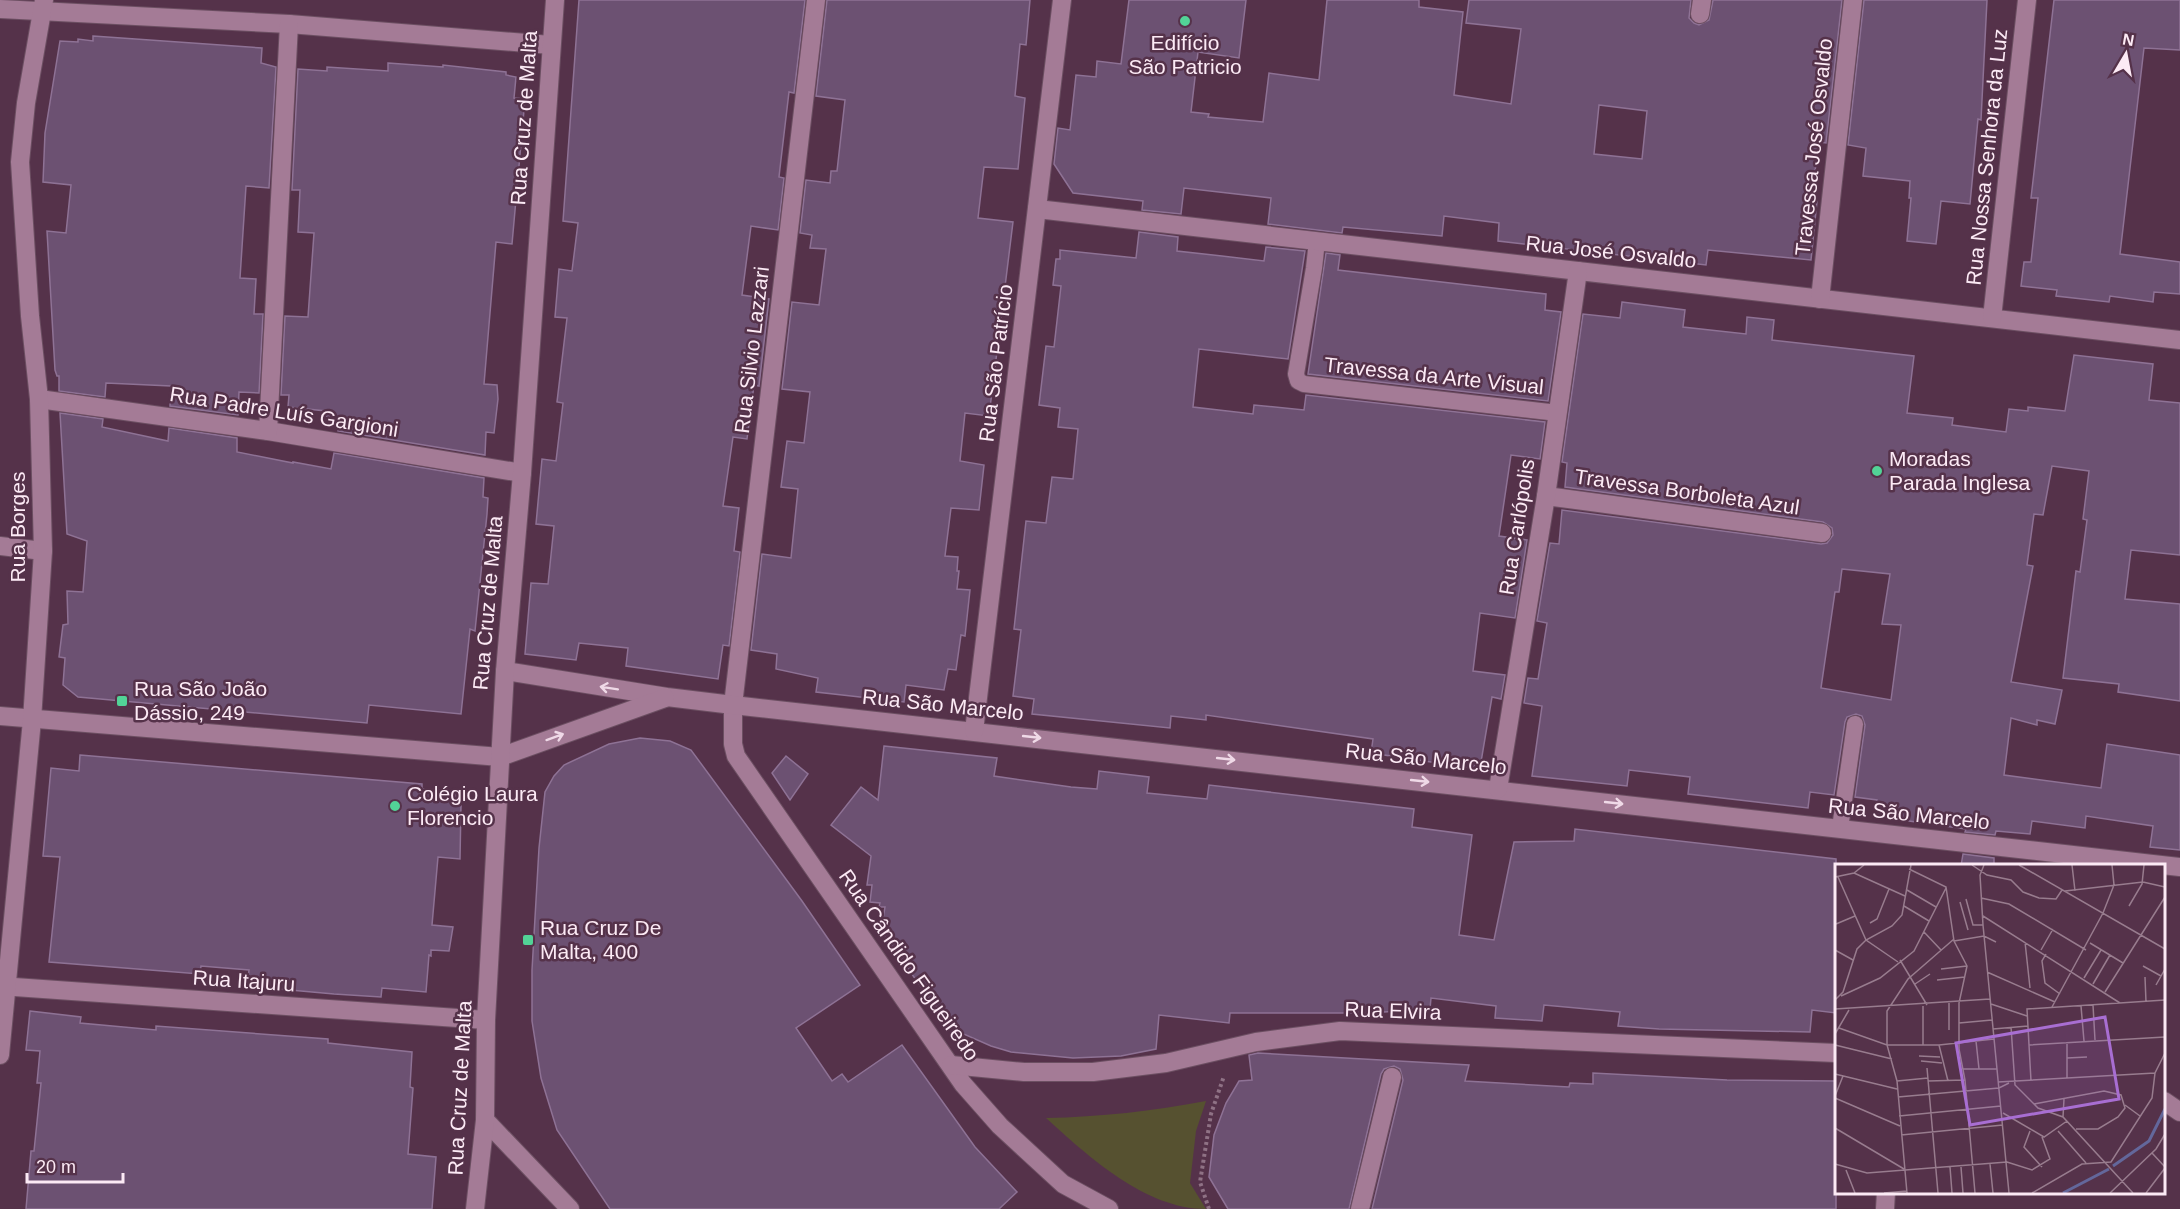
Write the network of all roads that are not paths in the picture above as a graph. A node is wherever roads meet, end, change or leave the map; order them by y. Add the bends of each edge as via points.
1 (555, 0) edge
2 (816, 0) edge
3 (1062, 0) edge
4 (1853, 0) edge
5 (2027, 0) edge
6 (42, 6) edge
7 (0, 9) edge
8 (289, 24) junction
9 (551, 45) junction
10 (1037, 209) junction
11 (1317, 241) junction
12 (1578, 272) junction
13 (1820, 298) junction
14 (1992, 318) junction
15 (2180, 340) edge
16 (39, 399) junction
17 (1558, 413) junction
18 (268, 431) junction
19 (522, 473) junction
20 (1546, 496) junction
21 (1822, 533) dead end
22 (0, 546) edge
23 (43, 551) junction
24 (505, 671) junction
25 (667, 697) junction
26 (733, 705) junction
27 (0, 716) edge
28 (32, 720) junction
29 (1855, 724) dead end
30 (974, 731) junction
31 (500, 757) junction
32 (1498, 789) junction
33 (1840, 828) junction
34 (2154, 864) edge
35 (2165, 865) edge
36 (2180, 867) edge
37 (3, 987) edge
38 (486, 1020) junction
39 (1835, 1053) edge
40 (0, 1055) edge
41 (951, 1065) junction
42 (1392, 1077) dead end
43 (2165, 1102) edge
44 (2180, 1112) edge
45 (484, 1120) junction
46 (1886, 1194) edge
47 (475, 1209) edge
48 (570, 1209) edge
49 (1109, 1209) edge
50 (1360, 1209) edge
51 (1885, 1209) edge

1 - 9 street, Rua Cruz de Malta
2 - 26 street, Rua Silvio Lazzari
3 - 10 street, Rua São Patrício
4 - 13 street, Travessa José Osvaldo
5 - 14 street, Rua Nossa Senhora da Luz
6 - 7 street
6 - 8 street
6 - 16 street, Rua Borges via 20,162
8 - 9 street
8 - 18 street
9 - 19 street, Rua Cruz de Malta
10 - 11 street, Rua José Osvaldo
10 - 30 street, Rua São Patrício
11 - 12 street, Rua José Osvaldo
11 - 17 lane, Travessa da Arte Visual via 1298,381
12 - 13 street, Rua José Osvaldo
12 - 17 street, Rua Carlópolis
13 - 14 street, Rua José Osvaldo
14 - 15 street, Rua José Osvaldo
16 - 18 street, Rua Padre Luís Gargioni
16 - 23 street, Rua Borges
17 - 20 street, Rua Carlópolis
18 - 19 street, Rua Padre Luís Gargioni
19 - 24 street, Rua Cruz de Malta
20 - 21 street, Travessa Borboleta Azul
20 - 32 street, Rua Carlópolis
22 - 23 street
23 - 28 street, Rua Borges
25 -> 24 street, Rua São Marcelo
24 - 31 street, Rua Cruz de Malta
25 - 26 street, Rua São Marcelo
31 -> 25 street, Rua São Marcelo
26 - 30 street, Rua São Marcelo
26 - 41 street, Rua Cândido Figueiredo via 736,756
27 - 28 street
28 - 31 street
28 - 37 street, Rua Borges
29 - 33 lane
30 -> 32 street, Rua São Marcelo
31 - 38 street, Rua Cruz de Malta
32 -> 33 street, Rua São Marcelo
33 - 34 street, Rua São Marcelo
35 - 36 street, Rua São Marcelo
37 - 38 street, Rua Itajuru
37 - 40 street, Rua Borges
38 - 45 street, Rua Cruz de Malta
39 - 41 street, Rua Elvira via 1340,1031 1256,1042 1166,1063 1093,1072 1024,1072
41 - 49 street, Rua Cândido Figueiredo via 1000,1126 1064,1184
42 - 50 street
43 - 44 street
45 - 47 street, Rua Cruz de Malta
45 - 48 street
46 - 51 street

